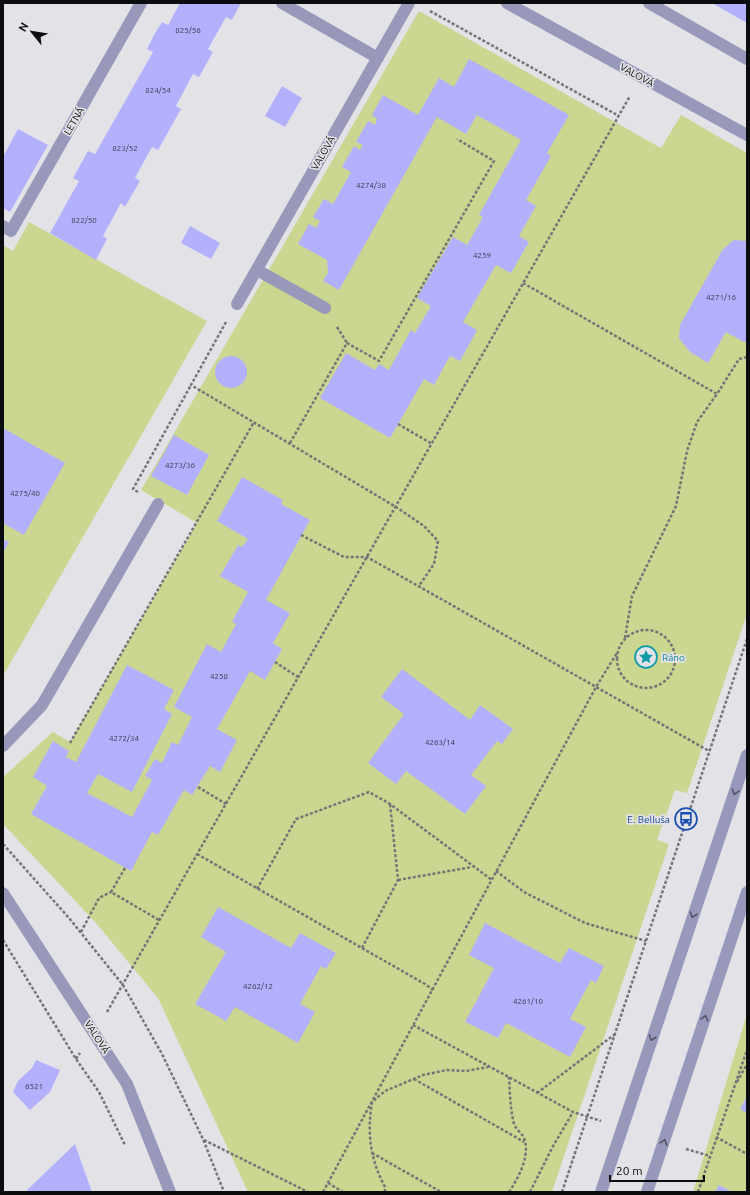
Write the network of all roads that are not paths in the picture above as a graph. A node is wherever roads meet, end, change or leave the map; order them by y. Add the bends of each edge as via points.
1 (141, 3) edge
2 (282, 3) edge
3 (409, 3) edge
4 (507, 3) edge
5 (649, 3) edge
6 (378, 58) junction
7 (747, 59) edge
8 (747, 135) edge
9 (3, 226) edge
10 (257, 270) junction
11 (237, 304) road end
12 (325, 308) dead end
13 (158, 504) road end
14 (3, 746) edge
15 (747, 755) edge
16 (747, 892) edge
17 (3, 893) edge
18 (170, 1192) edge
19 (601, 1192) edge
20 (647, 1192) edge

1 - 9 street, LETNÁ via 11,231
2 - 6 street
3 - 6 street, VALOVÁ
4 - 8 street, VALOVÁ
5 - 7 street
6 - 10 street, VALOVÁ
10 - 11 street, VALOVÁ
10 - 12 street
13 - 14 street via 42,704
15 -> 19 street
20 -> 16 street
17 - 18 street, VALOVÁ via 127,1084

